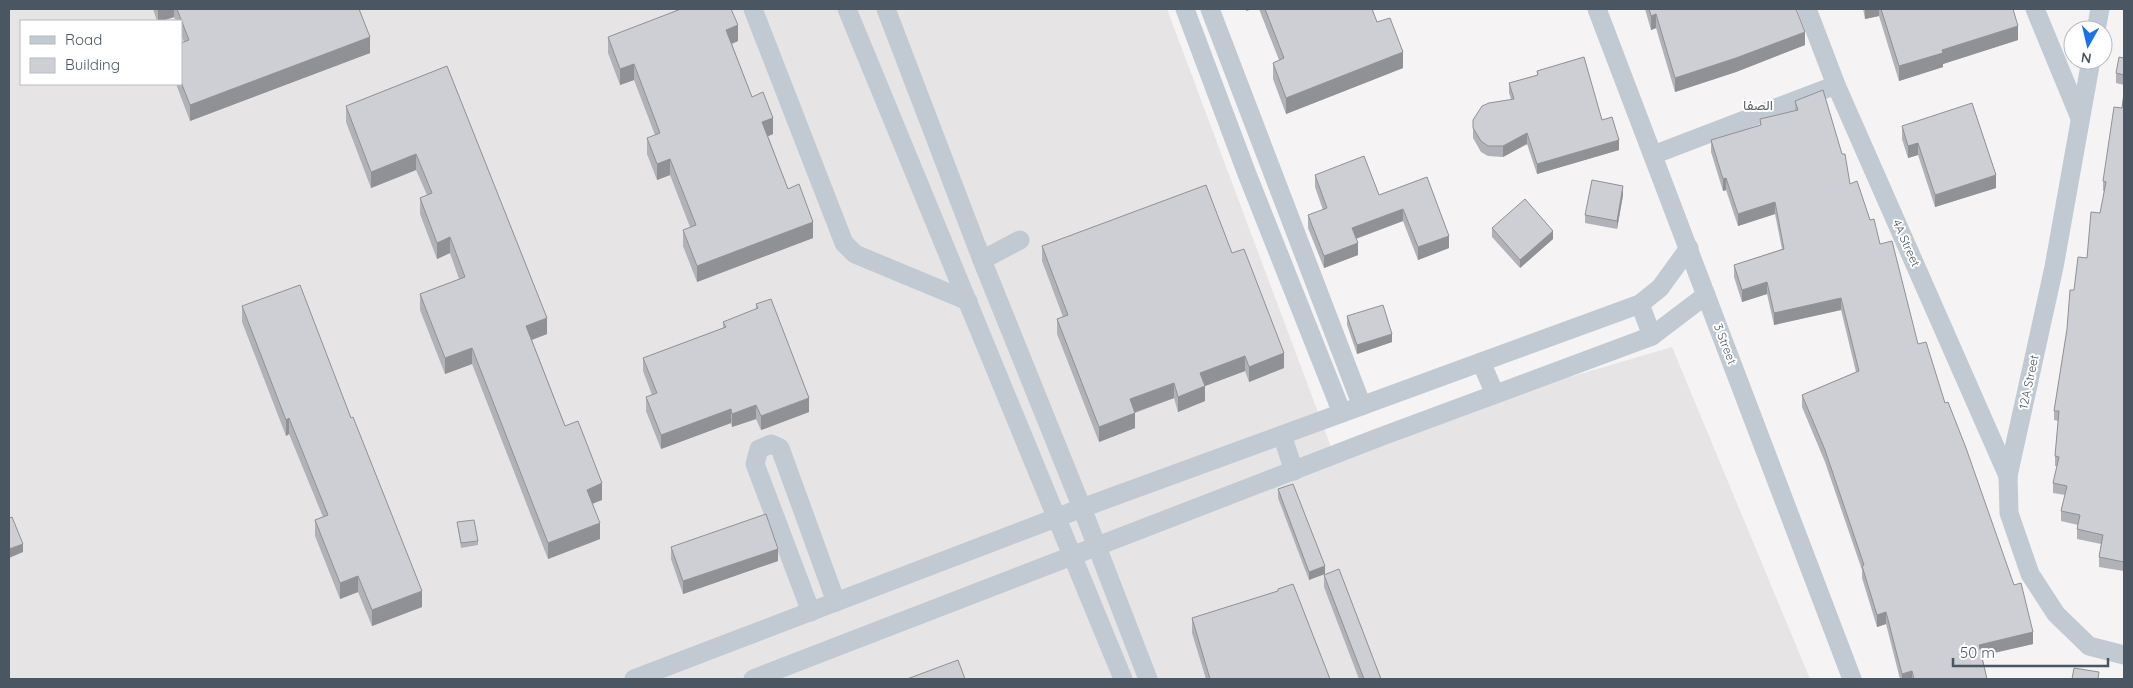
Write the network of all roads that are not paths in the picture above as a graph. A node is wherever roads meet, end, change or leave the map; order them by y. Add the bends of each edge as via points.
1 (753, 9) edge
2 (847, 9) edge
3 (886, 9) edge
4 (900, 9) edge
5 (1185, 9) edge
6 (1210, 9) edge
7 (1597, 9) edge
8 (1807, 9) edge
9 (2035, 9) edge
10 (903, 53) junction
11 (2089, 70) edge
12 (1836, 85) junction
13 (2080, 119) junction
14 (1653, 155) junction
15 (1020, 240) dead end
16 (1689, 248) junction
17 (982, 260) junction
18 (1706, 295) junction
19 (968, 301) junction
20 (1640, 304) junction
21 (1652, 336) junction
22 (1481, 362) junction
23 (1495, 394) junction
24 (1362, 406) junction
25 (1342, 414) junction
26 (1282, 435) junction
27 (1294, 471) junction
28 (2008, 476) junction
29 (1082, 508) junction
30 (1058, 518) junction
31 (1098, 548) junction
32 (1073, 556) junction
33 (836, 602) junction
34 (810, 612) junction
35 (2124, 655) edge
36 (634, 679) edge
37 (753, 679) edge
38 (1123, 679) edge
39 (1148, 679) edge
40 (1852, 679) edge

1 - 19 street via 844,243 855,254
2 - 19 street
3 - 10 street
4 - 10 street
5 - 25 street
6 - 24 street
7 - 14 street, 3 Street
8 - 12 street, 4A Street
9 - 13 street
10 - 17 street
11 - 13 street, 12A Street
12 - 14 street
12 - 28 street, 4A Street
13 - 28 street, 12A Street via 2054,267
14 - 16 street, 3 Street
15 - 17 street
16 - 18 street, 3 Street
16 - 20 street via 1660,288
17 - 29 street
18 - 21 street
18 - 40 street, 3 Street
19 - 30 street
20 - 21 street
20 - 22 street
21 - 23 street
22 - 23 street
22 - 24 street
23 - 27 street
24 - 25 street
25 - 26 street
26 - 27 street
26 - 29 street
27 - 31 street
28 - 35 street, 12A Street via 2009,513 2030,574 2056,614 2089,646
29 - 30 street
29 - 31 street
30 - 32 street
30 - 33 street
31 - 32 street
31 - 39 street
32 - 37 street
32 - 38 street
33 - 34 street
33 - 34 street via 780,448 771,444 759,449 755,464
34 - 36 street

